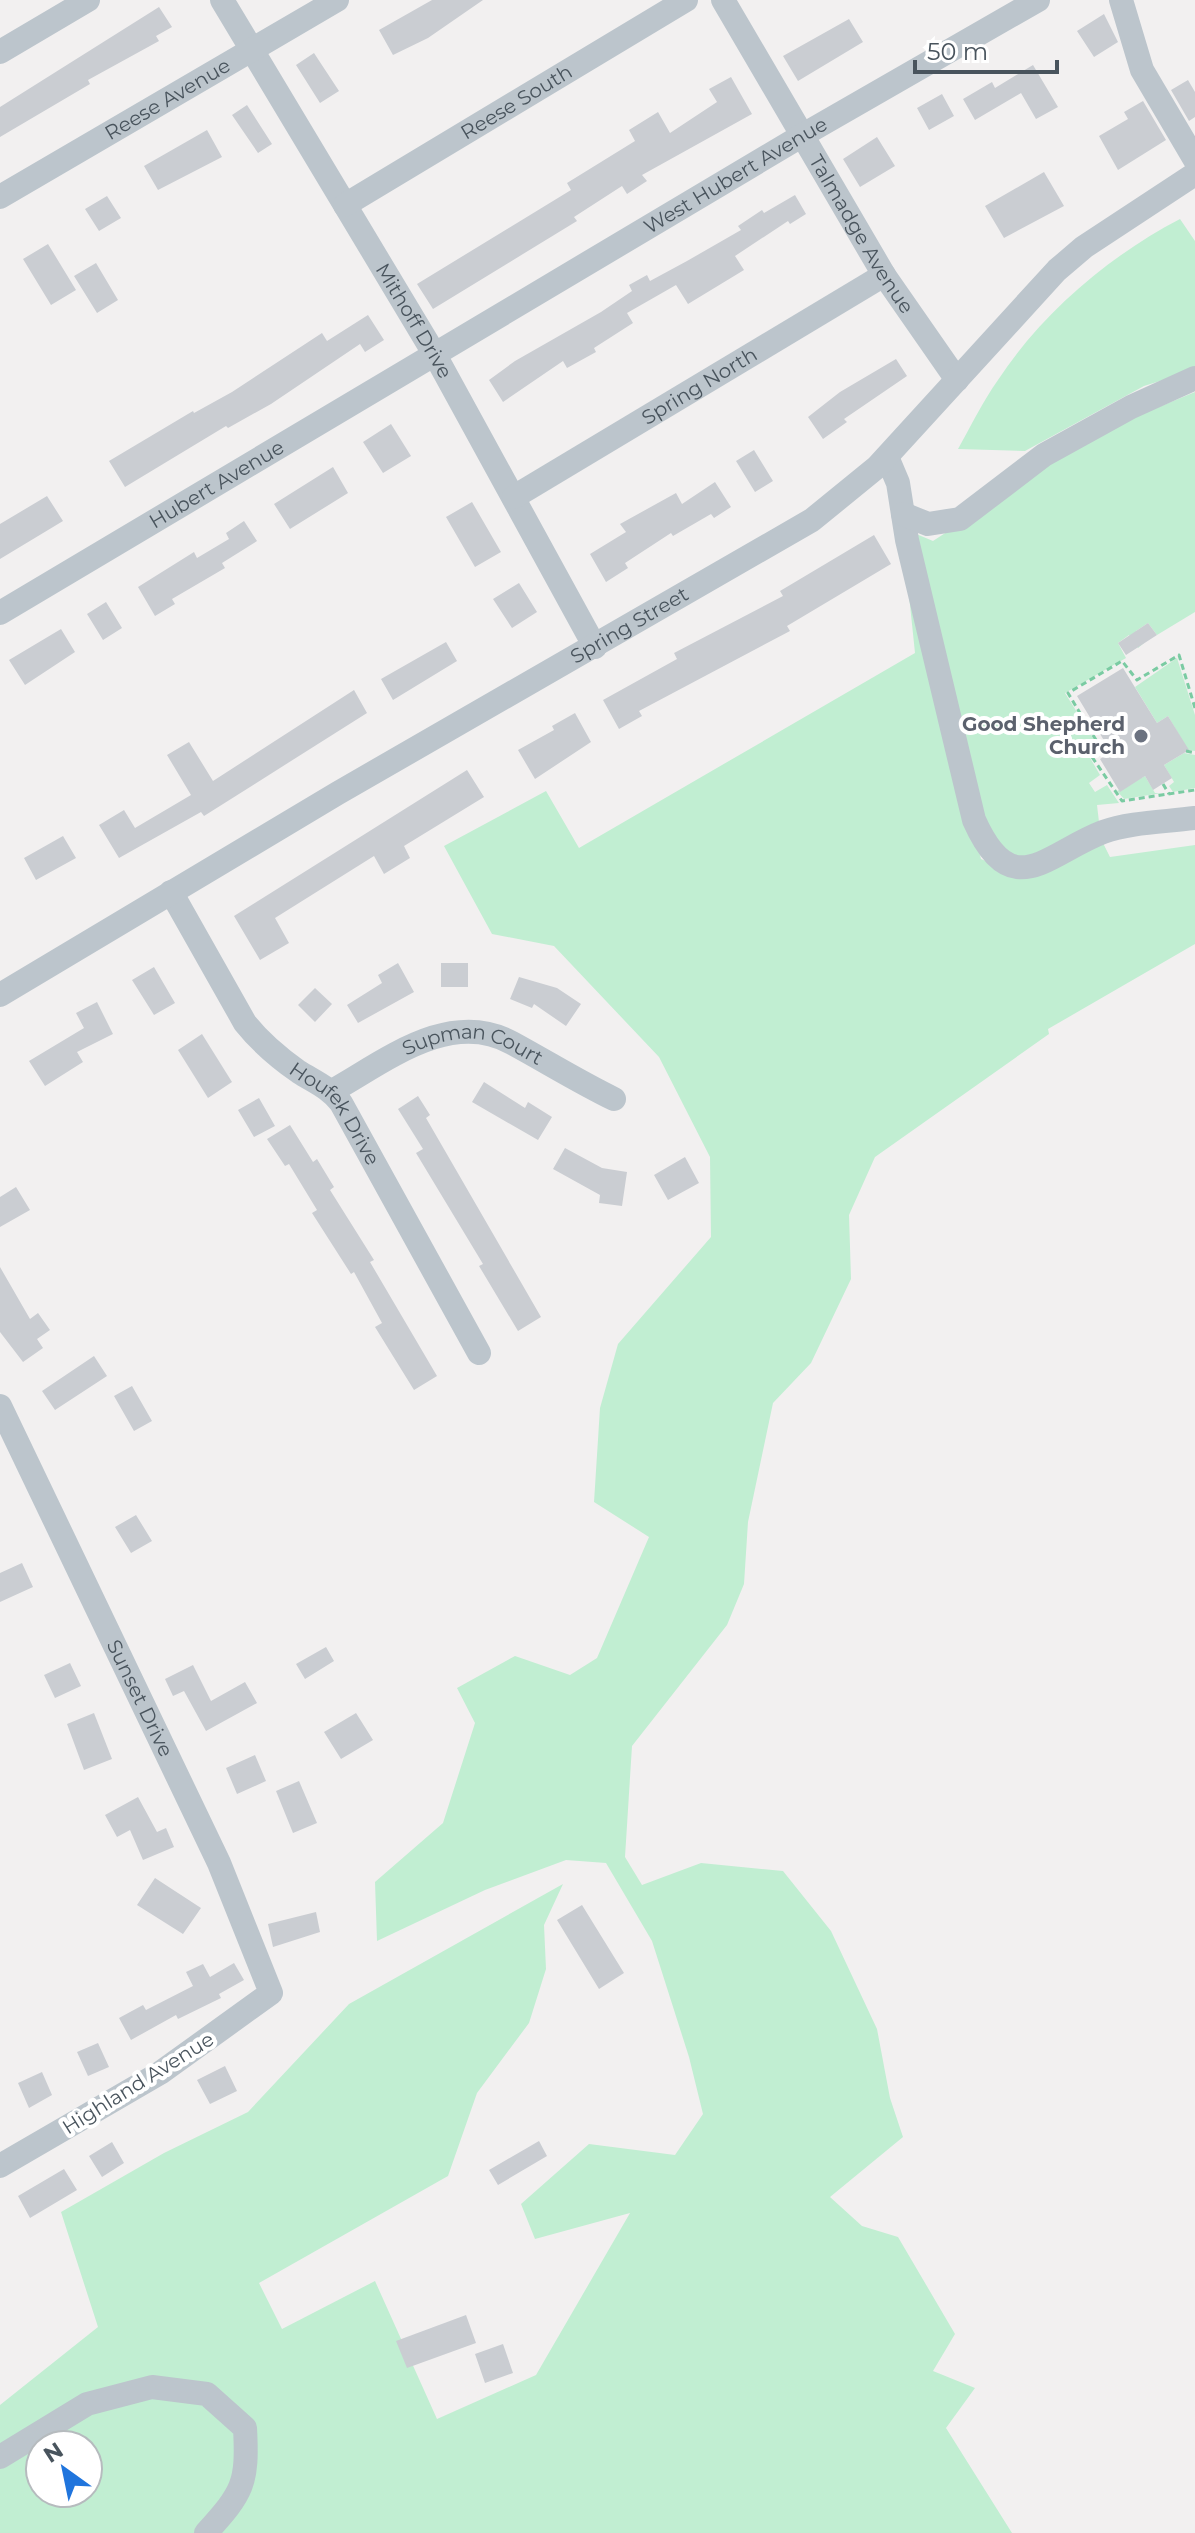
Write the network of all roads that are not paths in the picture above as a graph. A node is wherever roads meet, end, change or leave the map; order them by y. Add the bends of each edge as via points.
1 (88, 0) edge
2 (222, 0) edge
3 (337, 0) edge
4 (686, 0) edge
5 (723, 0) edge
6 (1038, 0) edge
7 (1121, 0) edge
8 (252, 51) junction
9 (0, 52) edge
10 (803, 135) junction
11 (1195, 160) edge
12 (1195, 174) edge
13 (0, 197) edge
14 (345, 205) junction
15 (884, 275) junction
16 (435, 355) junction
17 (1195, 378) edge
18 (957, 380) junction
19 (887, 457) junction
20 (514, 497) junction
21 (903, 514) junction
22 (0, 613) edge
23 (595, 647) junction
24 (1195, 818) edge
25 (171, 892) junction
26 (0, 995) edge
27 (332, 1091) junction
28 (614, 1099) dead end
29 (479, 1353) dead end
30 (0, 1406) edge
31 (271, 1993) joint
32 (0, 2166) edge
33 (0, 2457) edge
34 (206, 2533) edge

1 - 9 street
2 - 8 street, Mithoff Drive
3 - 8 street, Reese Avenue
4 - 14 street, Reese South
5 - 10 street, Talmadge Avenue
6 - 10 street, West Hubert Avenue
7 - 11 street via 1142,70
8 - 13 street, Reese Avenue
8 - 14 street, Mithoff Drive
10 - 15 street, Talmadge Avenue
10 - 16 street, West Hubert Avenue
12 - 18 street, Spring Street via 1066,262
14 - 16 street, Mithoff Drive
15 - 18 street, Talmadge Avenue
15 - 20 street, Spring North
16 - 20 street, Mithoff Drive
16 - 22 street, Hubert Avenue
17 - 21 street via 1044,455 960,519 928,524
18 - 19 street, Spring Street
19 - 21 street
19 - 23 street, Spring Street via 812,520
20 - 23 street, Mithoff Drive
21 - 24 street via 974,820 995,856 1024,868 1061,857 1105,831
23 - 25 street, Spring Street
25 - 26 street, Spring Street
25 - 27 street, Houfek Drive via 245,1023 295,1069
27 - 28 street, Supman Court via 416,1044 469,1032 510,1041
27 - 29 street, Houfek Drive
30 - 31 street, Sunset Drive via 219,1863
31 - 32 street, Highland Avenue via 160,2073
33 - 34 street via 87,2404 152,2387 207,2394 245,2428 247,2470 236,2499

